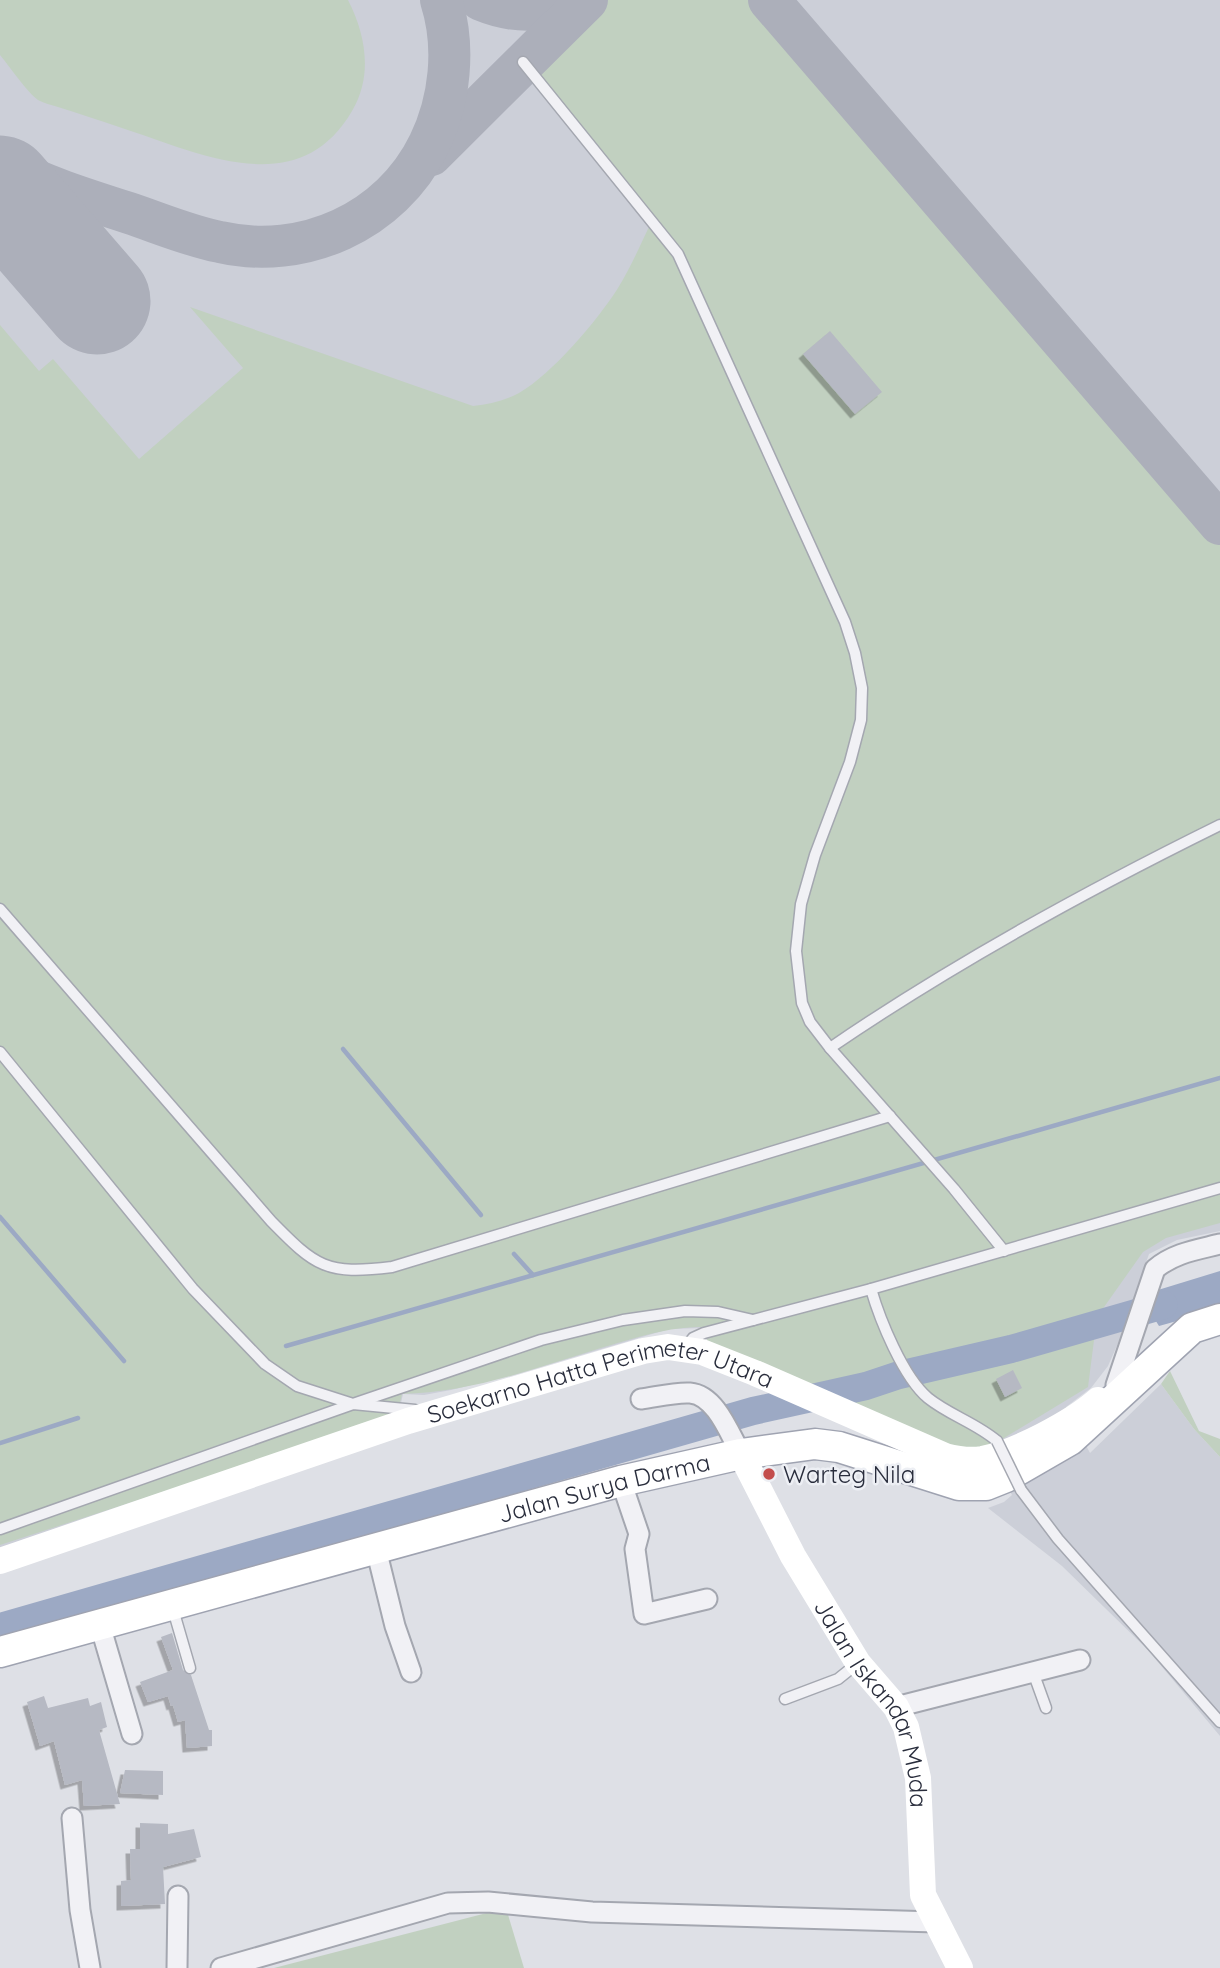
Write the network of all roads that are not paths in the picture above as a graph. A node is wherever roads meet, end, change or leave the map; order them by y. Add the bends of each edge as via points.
1 (523, 62) dead end
2 (1220, 824) edge
3 (0, 909) edge
4 (830, 1048) junction
5 (0, 1052) edge
6 (890, 1116) junction
7 (1220, 1188) edge
8 (1220, 1244) edge
9 (1004, 1251) junction
10 (871, 1289) junction
11 (1220, 1319) edge
12 (753, 1320) junction
13 (1220, 1337) edge
14 (685, 1348) junction
15 (1172, 1348) junction
16 (1116, 1385) junction
17 (641, 1399) dead end
18 (353, 1405) junction
19 (432, 1414) junction
20 (735, 1444) junction
21 (621, 1481) junction
22 (0, 1529) edge
23 (376, 1549) junction
24 (0, 1561) edge
25 (707, 1599) dead end
26 (172, 1606) junction
27 (100, 1625) junction
28 (0, 1653) edge
29 (1080, 1660) dead end
30 (859, 1663) junction
31 (190, 1668) dead end
32 (411, 1672) dead end
33 (1033, 1672) junction
34 (785, 1699) dead end
35 (895, 1707) junction
36 (1046, 1708) dead end
37 (1220, 1722) edge
38 (132, 1734) dead end
39 (72, 1818) dead end
40 (178, 1896) dead end
41 (936, 1922) junction
42 (90, 1968) edge
43 (177, 1968) edge
44 (221, 1968) edge
45 (960, 1968) edge

1 - 4 lane via 678,254 849,631 862,688 861,720 801,904 796,951 802,1003
2 - 4 lane via 981,952
3 - 6 lane via 271,1221 315,1262 335,1268 392,1267
4 - 6 lane
5 - 18 lane via 193,1289 265,1364 297,1386
6 - 9 lane
7 - 9 lane
8 - 16 street via 1182,1253 1155,1269
9 - 10 lane
10 - 12 lane
10 - 37 lane, bridge via 887,1336 918,1387 997,1441 1021,1490 1058,1539
11 - 15 main road, Jalan Surya Darma via 1192,1328
12 - 14 lane via 704,1333
12 - 18 lane via 685,1311 623,1320 541,1340
13 - 15 main road, Jalan Surya Darma
14 - 16 main road, Soekarno Hatta Perimeter Utara via 960,1460 1003,1454 1084,1413
14 - 19 main road, Soekarno Hatta Perimeter Utara via 643,1351
15 - 16 main road, Soekarno Hatta Perimeter Utara via 1145,1356
15 - 20 main road, Jalan Surya Darma via 1070,1440 986,1485 959,1485 839,1447
17 - 20 street via 690,1393 702,1396 716,1410
18 - 19 lane
18 - 22 lane
19 - 24 main road, Soekarno Hatta Perimeter Utara
20 - 21 main road, Jalan Surya Darma
20 - 30 main road, Jalan Iskandar Muda via 793,1556
21 - 23 main road, Jalan Surya Darma
21 - 25 street via 639,1534 635,1549 644,1614
23 - 26 main road, Jalan Surya Darma
23 - 32 street
26 - 27 main road, Jalan Surya Darma
26 - 31 lane
27 - 28 main road, Jalan Surya Darma
27 - 38 street
29 - 33 street
30 - 34 lane via 838,1679
30 - 35 main road, Jalan Iskandar Muda
33 - 35 street
33 - 36 lane
35 - 41 main road, Jalan Iskandar Muda via 906,1727 918,1778 923,1895
39 - 42 street
40 - 43 street
41 - 44 street via 448,1903
41 - 45 main road, Jalan Iskandar Muda

